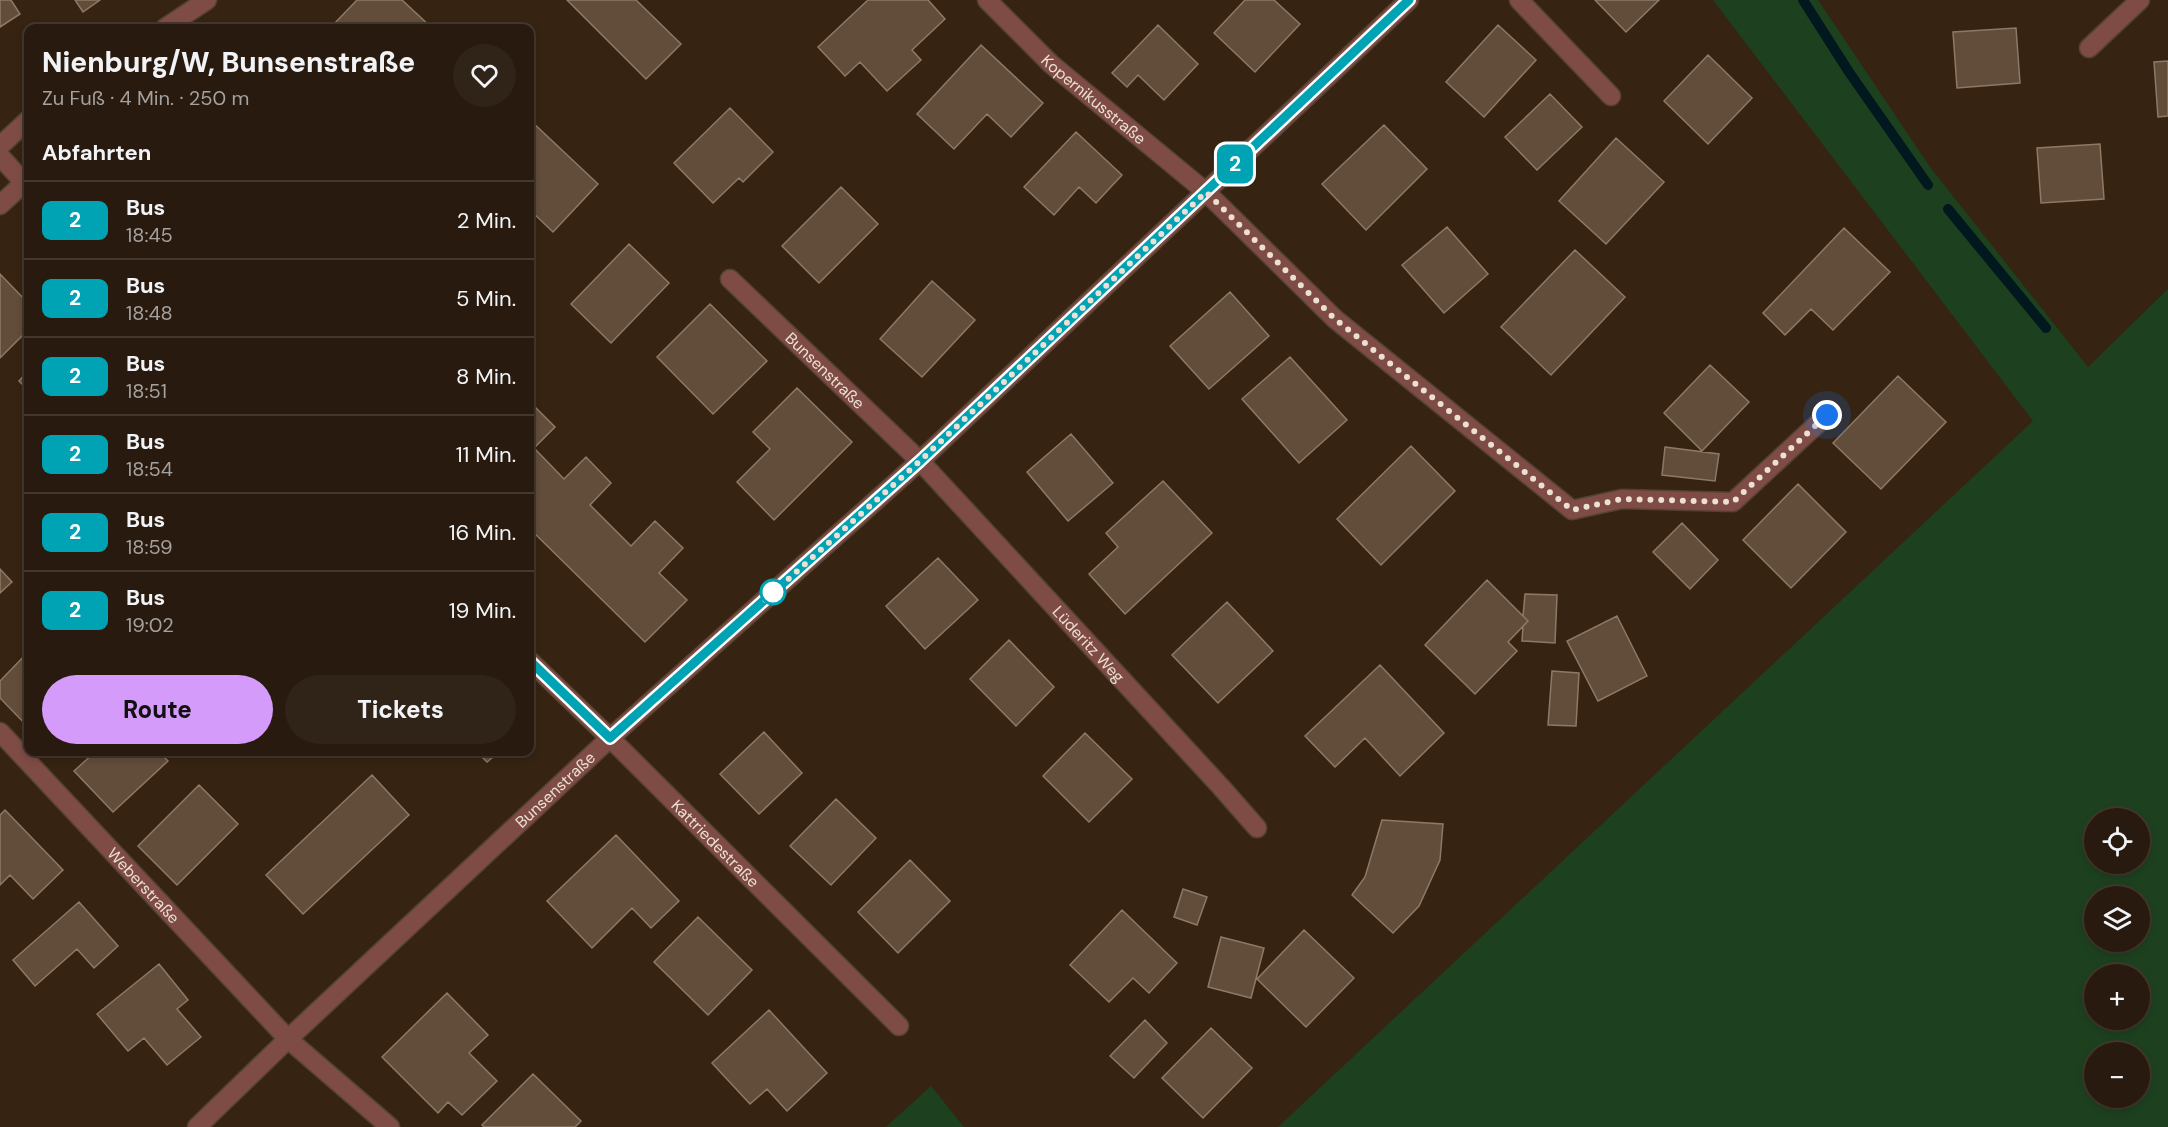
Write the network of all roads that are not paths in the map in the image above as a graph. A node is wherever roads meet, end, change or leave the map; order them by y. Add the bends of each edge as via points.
1 (207, 0) edge
2 (987, 0) edge
3 (1409, 0) edge
4 (1519, 0) edge
5 (2140, 0) edge
6 (171, 24) edge
7 (2088, 48) dead end
8 (1611, 96) dead end
9 (24, 124) edge
10 (0, 146) edge
11 (0, 156) edge
12 (24, 183) edge
13 (24, 187) edge
14 (1206, 192) junction
15 (0, 205) edge
16 (730, 279) dead end
17 (1827, 415) dead end
18 (920, 461) junction
19 (534, 665) edge
20 (0, 732) edge
21 (610, 738) junction
22 (1257, 828) dead end
23 (899, 1026) dead end
24 (288, 1039) junction
25 (197, 1127) edge
26 (390, 1127) edge

1 - 6 street
2 - 14 street, Kopernikusstraße via 1052,64
3 - 14 street, Bunsenstraße
4 - 8 street
5 - 7 street
9 - 10 street
11 - 12 street
13 - 15 street
14 - 17 street, Kopernikusstraße via 1335,319 1572,510 1622,499 1733,502
14 - 18 street, Bunsenstraße
16 - 18 street, Bunsenstraße
18 - 21 street, Bunsenstraße
18 - 22 street, Lüderitz Weg
19 - 21 street, Kattriedestraße
20 - 24 street, Weberstraße
21 - 23 street, Kattriedestraße
21 - 24 street, Bunsenstraße
24 - 25 street, Bunsenstraße
24 - 26 street, Weberstraße

